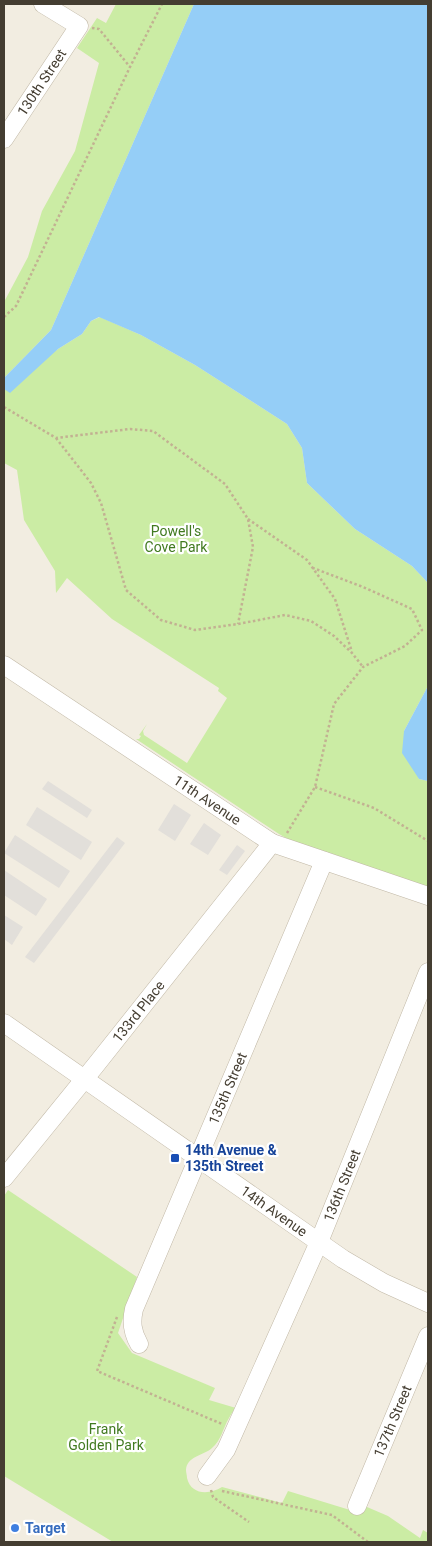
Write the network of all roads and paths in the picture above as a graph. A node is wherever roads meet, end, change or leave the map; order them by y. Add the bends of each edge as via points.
1 (43, 4) edge
2 (162, 4) edge
3 (78, 26) junction
4 (130, 67) junction
5 (4, 139) edge
6 (4, 317) edge
7 (4, 407) edge
8 (56, 438) junction
9 (248, 519) junction
10 (313, 568) junction
11 (238, 624) junction
12 (352, 652) junction
13 (4, 665) edge
14 (362, 667) junction
15 (315, 787) junction
16 (428, 841) edge
17 (276, 845) junction
18 (324, 861) junction
19 (428, 896) edge
20 (428, 972) edge
21 (4, 1023) edge
22 (84, 1079) junction
23 (199, 1159) junction
24 (4, 1178) edge
25 (319, 1242) junction
26 (428, 1303) edge
27 (117, 1318) dead end
28 (428, 1336) edge
29 (139, 1344) dead end
30 (222, 1424) dead end
31 (207, 1476) dead end
32 (222, 1491) dead end
33 (214, 1497) dead end
34 (357, 1506) dead end
35 (249, 1522) dead end
36 (368, 1542) edge

1 - 3 street
2 - 4 path
3 - 4 path via 99,29
3 - 5 street, 130th Street
4 - 6 path via 16,306
7 - 8 path
8 - 9 path via 130,429 153,430 225,484
8 - 11 path via 91,483 101,503 126,590 161,620 195,630
9 - 10 path via 307,560
9 - 11 path via 253,547
10 - 12 path via 335,599
10 - 14 path via 363,587 412,610 416,616 422,630 404,646
11 - 12 path via 285,615 311,622
12 - 14 path
13 - 17 street, 11th Avenue
14 - 15 path via 334,704
15 - 16 path via 374,808
15 - 17 path
17 - 18 street, 11th Avenue
17 - 22 street, 133rd Place
18 - 19 street, 11th Avenue
18 - 23 street, 135th Street
20 - 25 street, 136th Street
21 - 22 street, 14th Avenue
22 - 23 street, 14th Avenue
22 - 24 street, 133rd Place
23 - 25 street, 14th Avenue
23 - 29 street, 135th Street via 134,1309 132,1328
25 - 26 street, 14th Avenue via 384,1283
25 - 31 street, 136th Street via 226,1450
27 - 30 path via 97,1371
28 - 34 street, 137th Street
32 - 36 path via 332,1515
33 - 35 path

